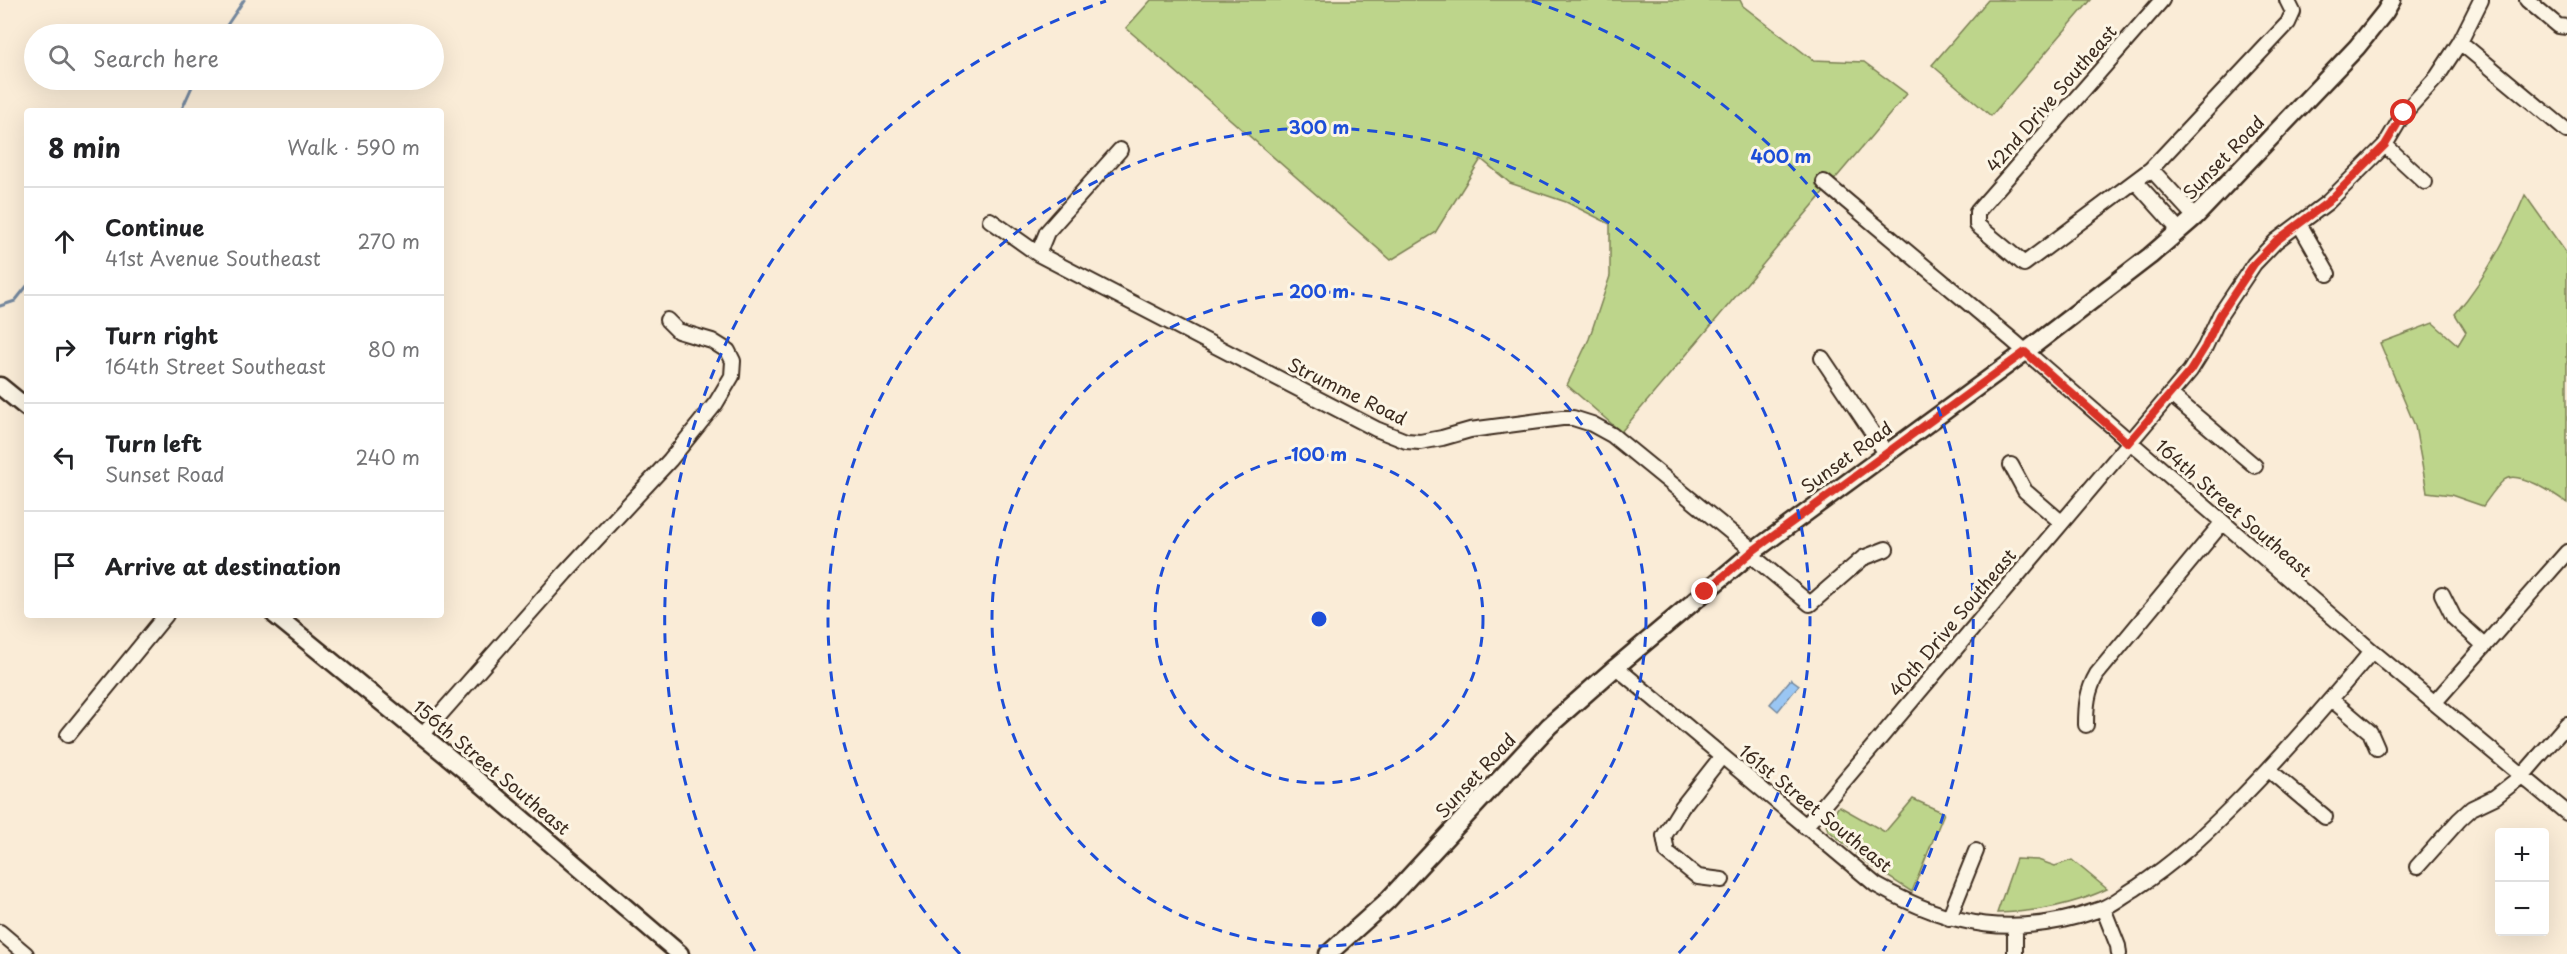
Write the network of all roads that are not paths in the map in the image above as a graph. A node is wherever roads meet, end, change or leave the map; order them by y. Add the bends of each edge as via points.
1 (2162, 0) edge
2 (2392, 0) edge
3 (2481, 0) edge
4 (2527, 0) edge
5 (2290, 6) edge
6 (2567, 27) edge
7 (2460, 42) junction
8 (2567, 131) edge
9 (2385, 145) junction
10 (1120, 150) dead end
11 (2151, 169) junction
12 (2135, 181) junction
13 (1824, 182) dead end
14 (2426, 182) dead end
15 (2194, 217) junction
16 (990, 220) dead end
17 (2300, 225) junction
18 (2179, 230) junction
19 (1038, 255) junction
20 (2328, 274) dead end
21 (667, 320) dead end
22 (2025, 352) junction
23 (1821, 358) dead end
24 (0, 386) edge
25 (2170, 394) junction
26 (24, 406) edge
27 (2128, 443) junction
28 (1886, 453) junction
29 (2011, 465) dead end
30 (2255, 466) dead end
31 (2061, 522) junction
32 (2222, 524) junction
33 (1886, 549) dead end
34 (1752, 552) junction
35 (2567, 552) edge
36 (2442, 594) dead end
37 (164, 618) edge
38 (279, 618) edge
39 (2484, 645) junction
40 (2372, 651) junction
41 (1616, 667) junction
42 (2331, 699) junction
43 (2435, 702) junction
44 (2567, 724) edge
45 (2086, 725) dead end
46 (68, 735) dead end
47 (422, 735) junction
48 (2377, 748) dead end
49 (1722, 756) junction
50 (2269, 770) junction
51 (2523, 775) junction
52 (2567, 813) edge
53 (2325, 817) dead end
54 (1805, 827) junction
55 (1976, 851) dead end
56 (2418, 867) dead end
57 (1722, 880) dead end
58 (2103, 908) junction
59 (1949, 918) junction
60 (2015, 927) junction
61 (1, 935) edge
62 (26, 954) edge
63 (680, 954) edge
64 (1328, 954) edge
65 (2015, 954) edge
66 (2119, 954) edge

1 - 12 street, 42nd Drive Southeast via 1977,212 1977,225 2024,264
2 - 15 street, Sunset Road via 2357,47
3 - 7 street, 40th Drive Southeast
4 - 6 street via 2558,26
5 - 11 street via 2288,23
7 - 8 street
7 - 9 street, 40th Drive Southeast via 2437,77 2404,113
9 - 14 street
9 - 17 street, 40th Drive Southeast
10 - 19 street via 1047,232
11 - 12 street
11 - 15 street
12 - 18 street
13 - 22 street, 164th Street Southeast
15 - 18 street, Sunset Road
16 - 19 street, Strumme Road
17 - 20 street
17 - 25 street, 40th Drive Southeast via 2276,241 2254,264 2220,315 2195,363
18 - 22 street, Sunset Road
19 - 34 street, Strumme Road via 1406,441 1562,418 1592,424 1642,458
21 - 47 street via 678,331 712,341 728,351 733,361 732,376 716,403 670,460
22 - 27 street, 164th Street Southeast
22 - 28 street, Sunset Road
23 - 28 street
24 - 26 street
25 - 27 street, 40th Drive Southeast
25 - 30 street
27 - 31 street, 40th Drive Southeast
27 - 32 street, 164th Street Southeast
28 - 34 street, Sunset Road
29 - 31 street via 2025,491
31 - 54 street, 40th Drive Southeast
32 - 40 street, 164th Street Southeast
32 - 45 street via 2097,674 2088,694
33 - 34 street, Strumme Road via 1863,558 1810,604
34 - 41 street, Sunset Road
35 - 39 street
36 - 39 street via 2454,618
37 - 46 street
38 - 47 street, 156th Street Southeast
39 - 43 street
40 - 42 street, 161st Street Southeast
40 - 43 street, 164th Street Southeast
41 - 49 street, 161st Street Southeast
41 - 64 street, Sunset Road via 1549,726 1387,901
42 - 48 street via 2370,732
42 - 50 street, 161st Street Southeast
43 - 51 street, 164th Street Southeast
44 - 51 street
47 - 63 street, 156th Street Southeast
49 - 54 street, 161st Street Southeast
49 - 57 street via 1664,836 1667,852 1698,877
50 - 53 street
50 - 58 street, 161st Street Southeast via 2182,856
51 - 52 street, 164th Street Southeast
51 - 56 street via 2458,820
54 - 59 street, 161st Street Southeast via 1876,885 1910,904
55 - 59 street
58 - 60 street, 161st Street Southeast
58 - 66 street
59 - 60 street, 161st Street Southeast
60 - 65 street
61 - 62 street

